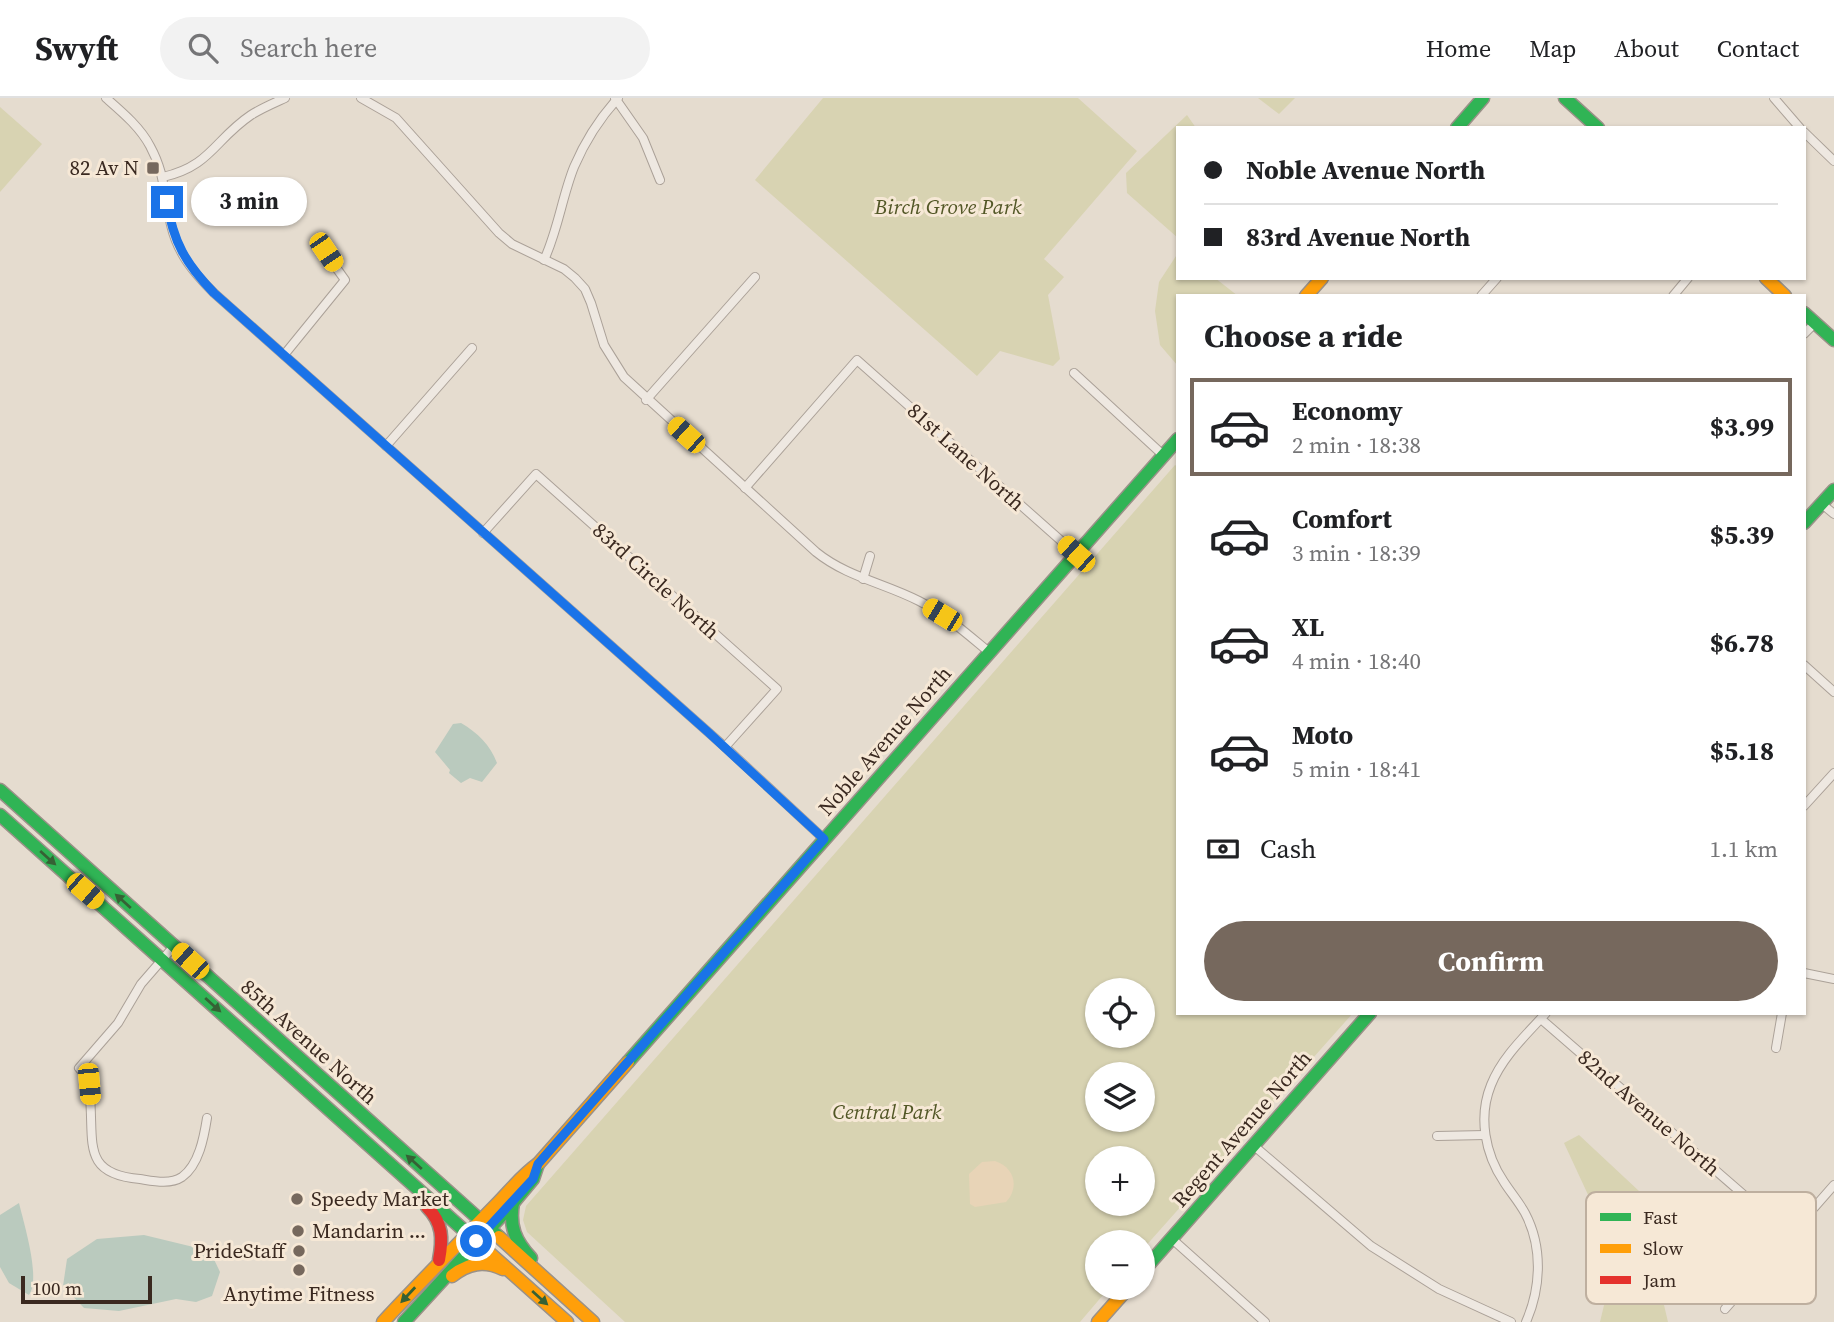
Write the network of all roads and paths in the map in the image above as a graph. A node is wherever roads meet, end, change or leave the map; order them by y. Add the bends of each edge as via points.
1 (106, 98) edge
2 (285, 98) edge
3 (361, 98) edge
4 (616, 98) edge
5 (1483, 98) edge
6 (1565, 98) edge
7 (1774, 98) edge
8 (1459, 126) edge
9 (1596, 126) edge
10 (1798, 126) edge
11 (426, 131) dead end
12 (1806, 134) edge
13 (416, 139) junction
14 (1834, 161) edge
15 (163, 177) junction
16 (660, 180) dead end
17 (326, 252) dead end
18 (544, 260) junction
19 (755, 276) dead end
20 (1320, 280) edge
21 (1495, 280) edge
22 (1686, 280) edge
23 (1768, 280) edge
24 (1308, 294) edge
25 (1483, 294) edge
26 (1674, 294) edge
27 (1783, 294) edge
28 (1806, 315) edge
29 (1815, 323) junction
30 (1806, 332) edge
31 (1834, 340) edge
32 (472, 348) dead end
33 (284, 355) junction
34 (1074, 373) dead end
35 (646, 400) junction
36 (386, 446) junction
37 (1172, 448) edge
38 (745, 488) junction
39 (1834, 490) edge
40 (1822, 503) junction
41 (1834, 514) edge
42 (1806, 521) edge
43 (483, 533) junction
44 (1076, 554) junction
45 (870, 556) dead end
46 (863, 579) junction
47 (989, 652) junction
48 (1806, 667) edge
49 (1834, 692) edge
50 (725, 747) junction
51 (1834, 773) edge
52 (0, 790) edge
53 (1806, 804) edge
54 (0, 815) edge
55 (824, 839) junction
56 (174, 946) junction
57 (162, 960) junction
58 (1806, 973) edge
59 (1834, 979) edge
60 (1368, 1015) edge
61 (1782, 1015) edge
62 (1544, 1016) edge
63 (1776, 1048) dead end
64 (207, 1118) dead end
65 (357, 1134) junction
66 (1485, 1135) junction
67 (1437, 1136) dead end
68 (1253, 1145) junction
69 (538, 1164) junction
70 (1834, 1185) edge
71 (1742, 1192) edge
72 (513, 1203) junction
73 (1816, 1205) edge
74 (484, 1225) junction
75 (471, 1237) junction
76 (1171, 1238) junction
77 (1155, 1256) edge
78 (438, 1263) junction
79 (517, 1277) junction
80 (1117, 1300) edge
81 (1729, 1304) edge
82 (418, 1306) junction
83 (1725, 1309) dead end
84 (383, 1322) edge
85 (404, 1322) edge
86 (567, 1322) edge
87 (593, 1322) edge
88 (600, 1322) edge
89 (1098, 1322) edge
90 (1265, 1322) edge
91 (1511, 1322) edge
92 (1526, 1322) edge

1 - 15 street via 149,144
2 - 15 street via 250,116 198,164
3 - 13 street via 397,118
4 - 16 street via 643,138
4 - 18 street via 573,168
5 - 8 main road
6 - 9 main road
7 - 10 street
11 - 13 street
12 - 14 street
13 - 18 street via 499,233
15 - 33 street via 170,223 191,269
17 - 33 street via 345,280
18 - 35 street via 585,289 613,362
19 - 35 street
20 - 24 main road
21 - 25 street
22 - 26 street
23 - 27 main road
28 - 29 main road
29 - 30 street
29 - 31 main road
32 - 36 street
33 - 36 street
34 - 37 street
35 - 38 street
36 - 43 street
37 - 44 main road, Noble Avenue North
38 - 44 street, 81st Lane North via 857,360
38 - 46 street via 830,563
39 - 40 main road
40 - 41 street
40 - 42 main road
43 - 50 street
43 - 50 street, 83rd Circle North via 536,474 777,690
44 - 47 main road, Noble Avenue North
45 - 46 street
46 - 47 street via 920,601
47 - 55 main road, Noble Avenue North
48 - 49 street
50 - 55 street
51 - 53 street
56 -> 52 main road, 85th Avenue North
54 -> 57 main road, 85th Avenue North
55 - 69 main road, Noble Avenue North
56 - 57 street
74 -> 56 main road, 85th Avenue North
57 - 64 street via 118,1023 79,1068 88,1078 95,1156 104,1170 119,1177 173,1181 191,1167
57 -> 65 main road, 85th Avenue North
58 - 59 street
60 - 68 main road, Regent Avenue North
61 - 63 street
62 - 66 street via 1495,1077 1486,1106
62 - 71 street, 82nd Avenue North
65 - 75 main road, 85th Avenue North
65 - 78 main road via 368,1154 437,1217 443,1239
66 - 67 street
66 - 92 street via 1494,1165 1534,1235 1538,1277
68 - 76 main road, Regent Avenue North
68 - 91 street via 1371,1246 1439,1289
69 - 72 main road, Noble Avenue North via 533,1179
69 - 74 main road, Noble Avenue North via 526,1172
70 - 73 street
72 - 74 main road, Noble Avenue North
72 - 88 main road via 510,1226 517,1242
74 - 75 main road
74 - 87 main road, 85th Avenue North
75 - 78 main road
75 - 79 main road, 85th Avenue North
75 - 82 main road
76 - 77 main road, Regent Avenue North
76 - 90 street
78 -> 84 main road
79 - 82 main road via 491,1264 469,1265
79 -> 86 main road, 85th Avenue North
80 - 89 main road
81 - 83 street
82 - 85 main road

